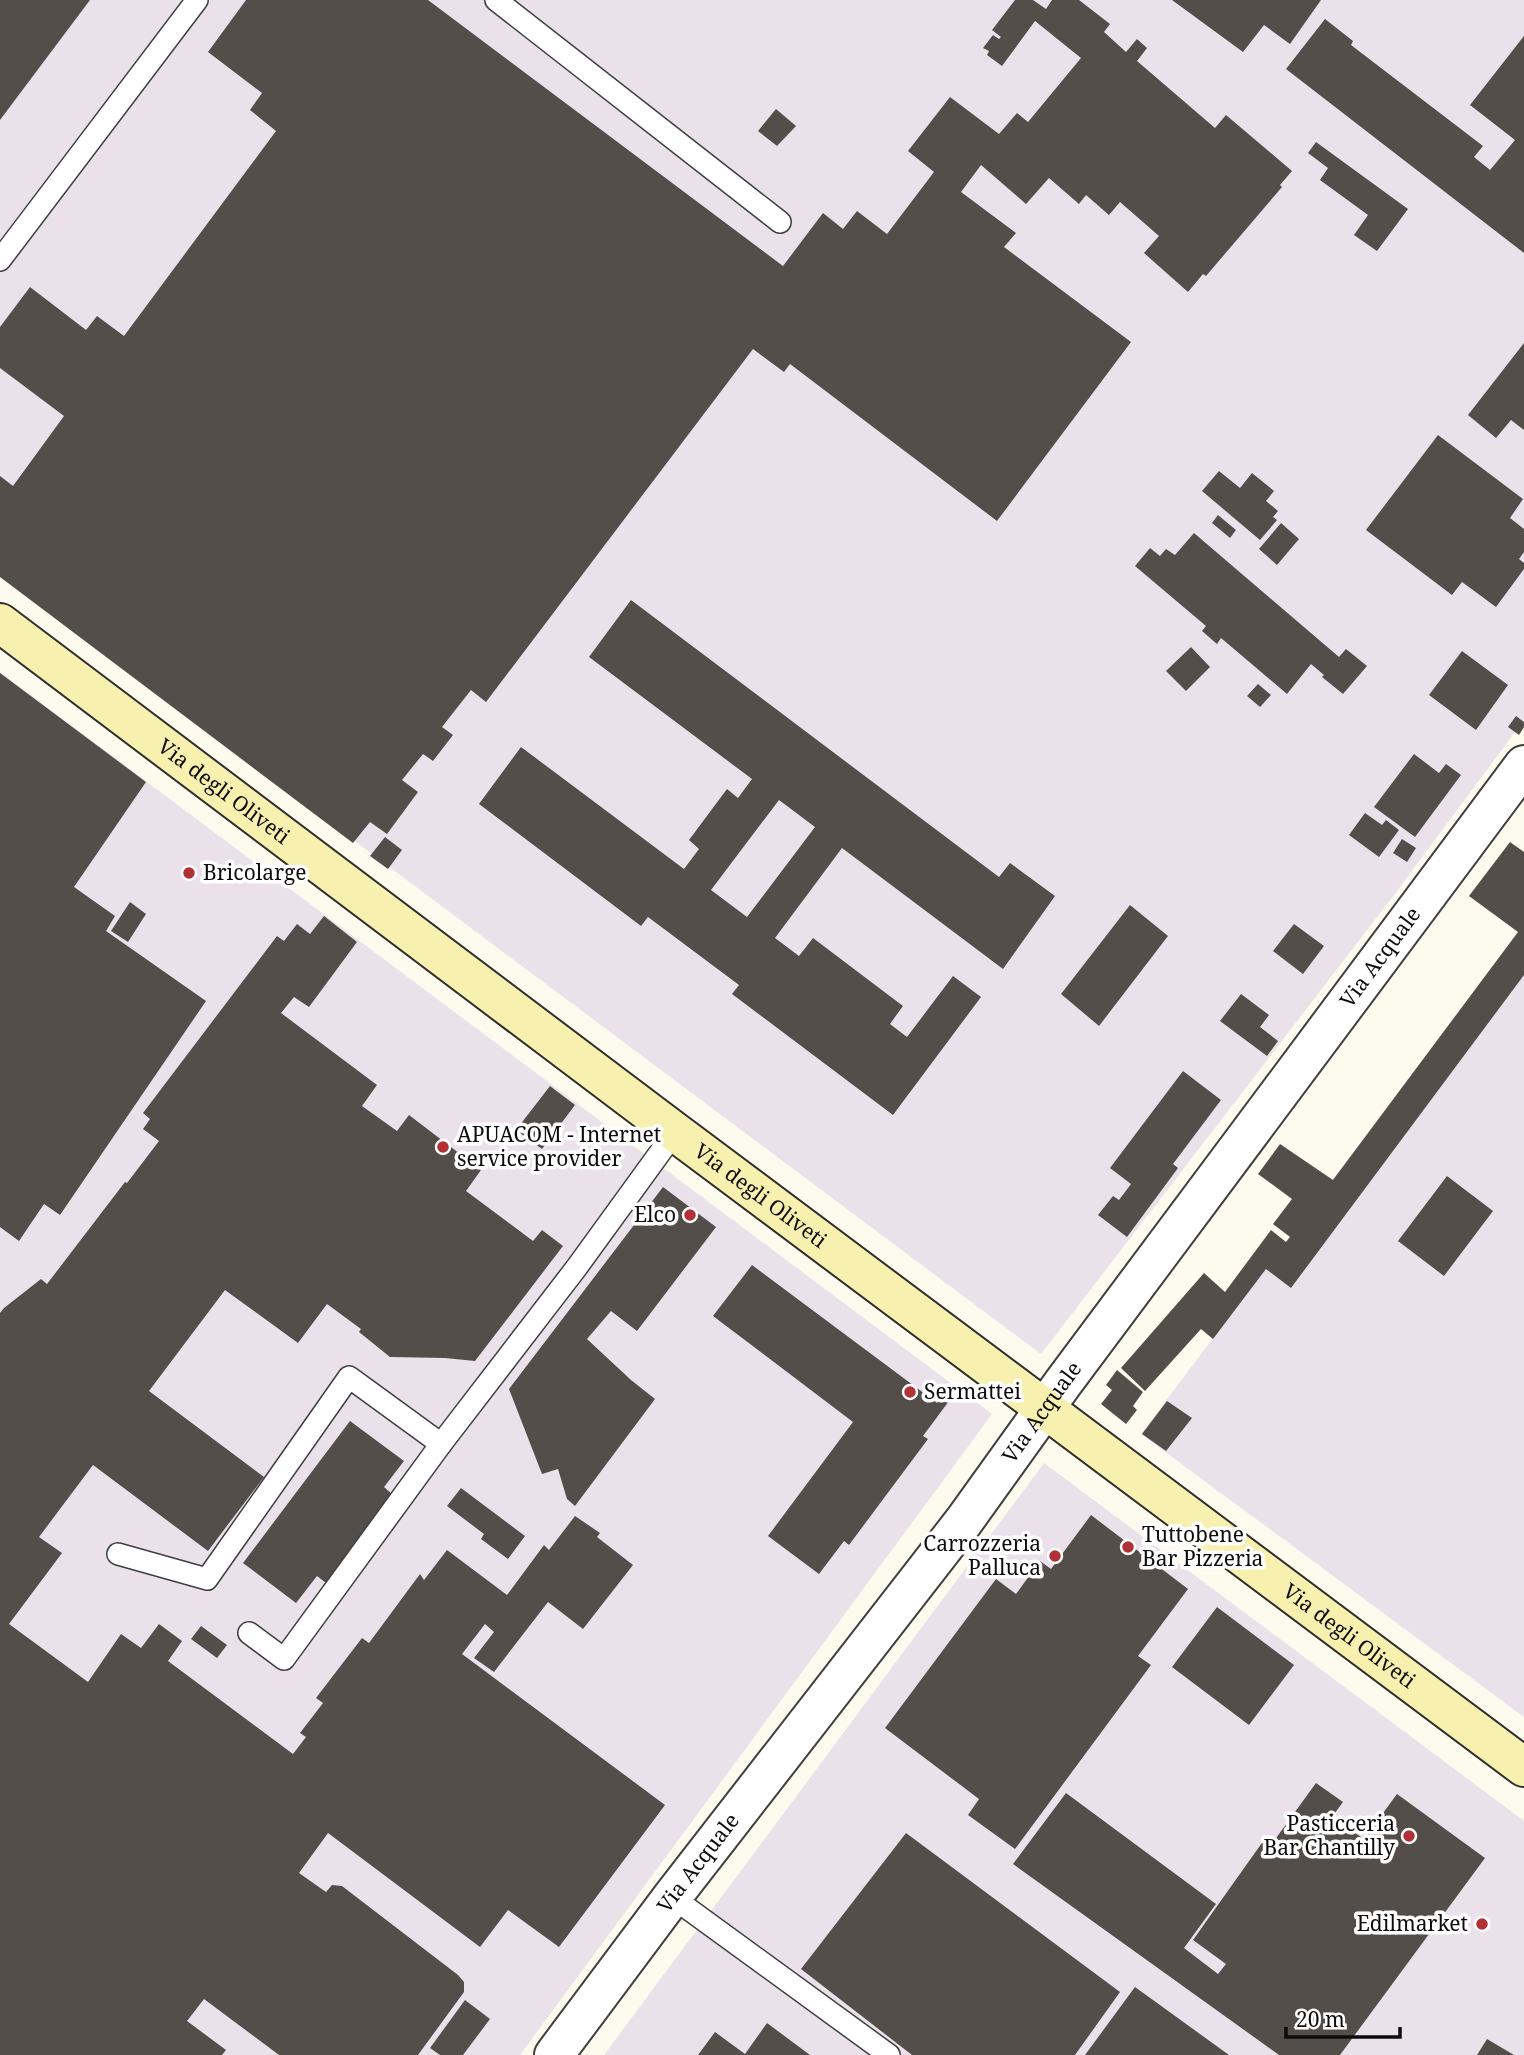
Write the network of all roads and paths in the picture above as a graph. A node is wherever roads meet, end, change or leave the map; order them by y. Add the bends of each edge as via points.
1 (197, 0) edge
2 (496, 0) edge
3 (780, 222) dead end
4 (0, 260) edge
5 (0, 623) edge
6 (1524, 765) edge
7 (675, 1132) junction
8 (1045, 1409) junction
9 (441, 1444) junction
10 (118, 1554) dead end
11 (249, 1633) dead end
12 (1524, 1767) edge
13 (672, 1897) junction
14 (554, 2055) edge
15 (889, 2055) edge

1 - 4 lane
2 - 3 lane
5 - 7 main road, Via degli Oliveti
6 - 8 street, Via Acquale
7 - 8 main road, Via degli Oliveti
7 - 9 lane
8 - 12 main road, Via degli Oliveti
8 - 13 street, Via Acquale via 964,1521
9 - 10 lane via 349,1377 207,1579
9 - 11 lane via 284,1659
13 - 14 street, Via Acquale
13 - 15 lane

